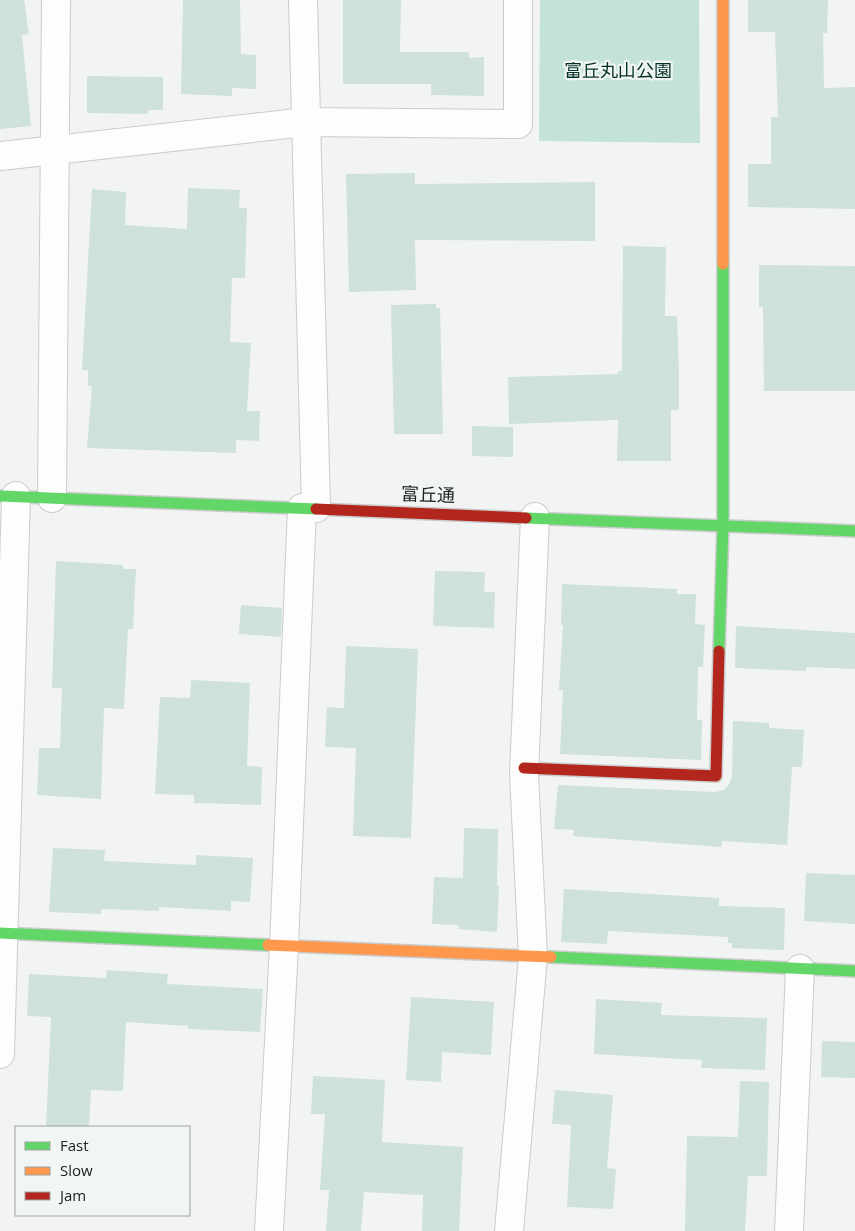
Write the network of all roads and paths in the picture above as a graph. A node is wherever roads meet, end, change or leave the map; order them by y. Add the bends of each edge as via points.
1 (56, 0) edge
2 (303, 0) edge
3 (518, 0) edge
4 (722, 0) edge
5 (306, 122) junction
6 (55, 148) junction
7 (0, 156) edge
8 (8, 496) edge
9 (52, 498) junction
10 (309, 508) junction
11 (535, 517) junction
12 (723, 525) junction
13 (855, 531) edge
14 (524, 768) junction
15 (2, 934) edge
16 (284, 946) junction
17 (533, 957) junction
18 (800, 969) junction
19 (855, 971) edge
20 (0, 1054) edge
21 (268, 1231) edge
22 (509, 1231) edge
23 (789, 1231) edge

1 - 6 street
2 - 5 street
3 - 5 street via 518,124
4 - 12 street
5 - 6 street
5 - 10 street
6 - 7 street
6 - 9 street
8 - 9 street, 富丘通
8 - 15 street
9 - 10 street, 富丘通
10 - 11 street, 富丘通
10 - 16 street
11 - 12 street, 富丘通
11 - 14 street
12 - 13 street, 富丘通
12 - 14 street via 716,776
14 - 17 street
15 - 16 street
15 - 20 street
16 - 17 street
16 - 21 street
17 - 18 street
17 - 22 street
18 - 19 street
18 - 23 street

